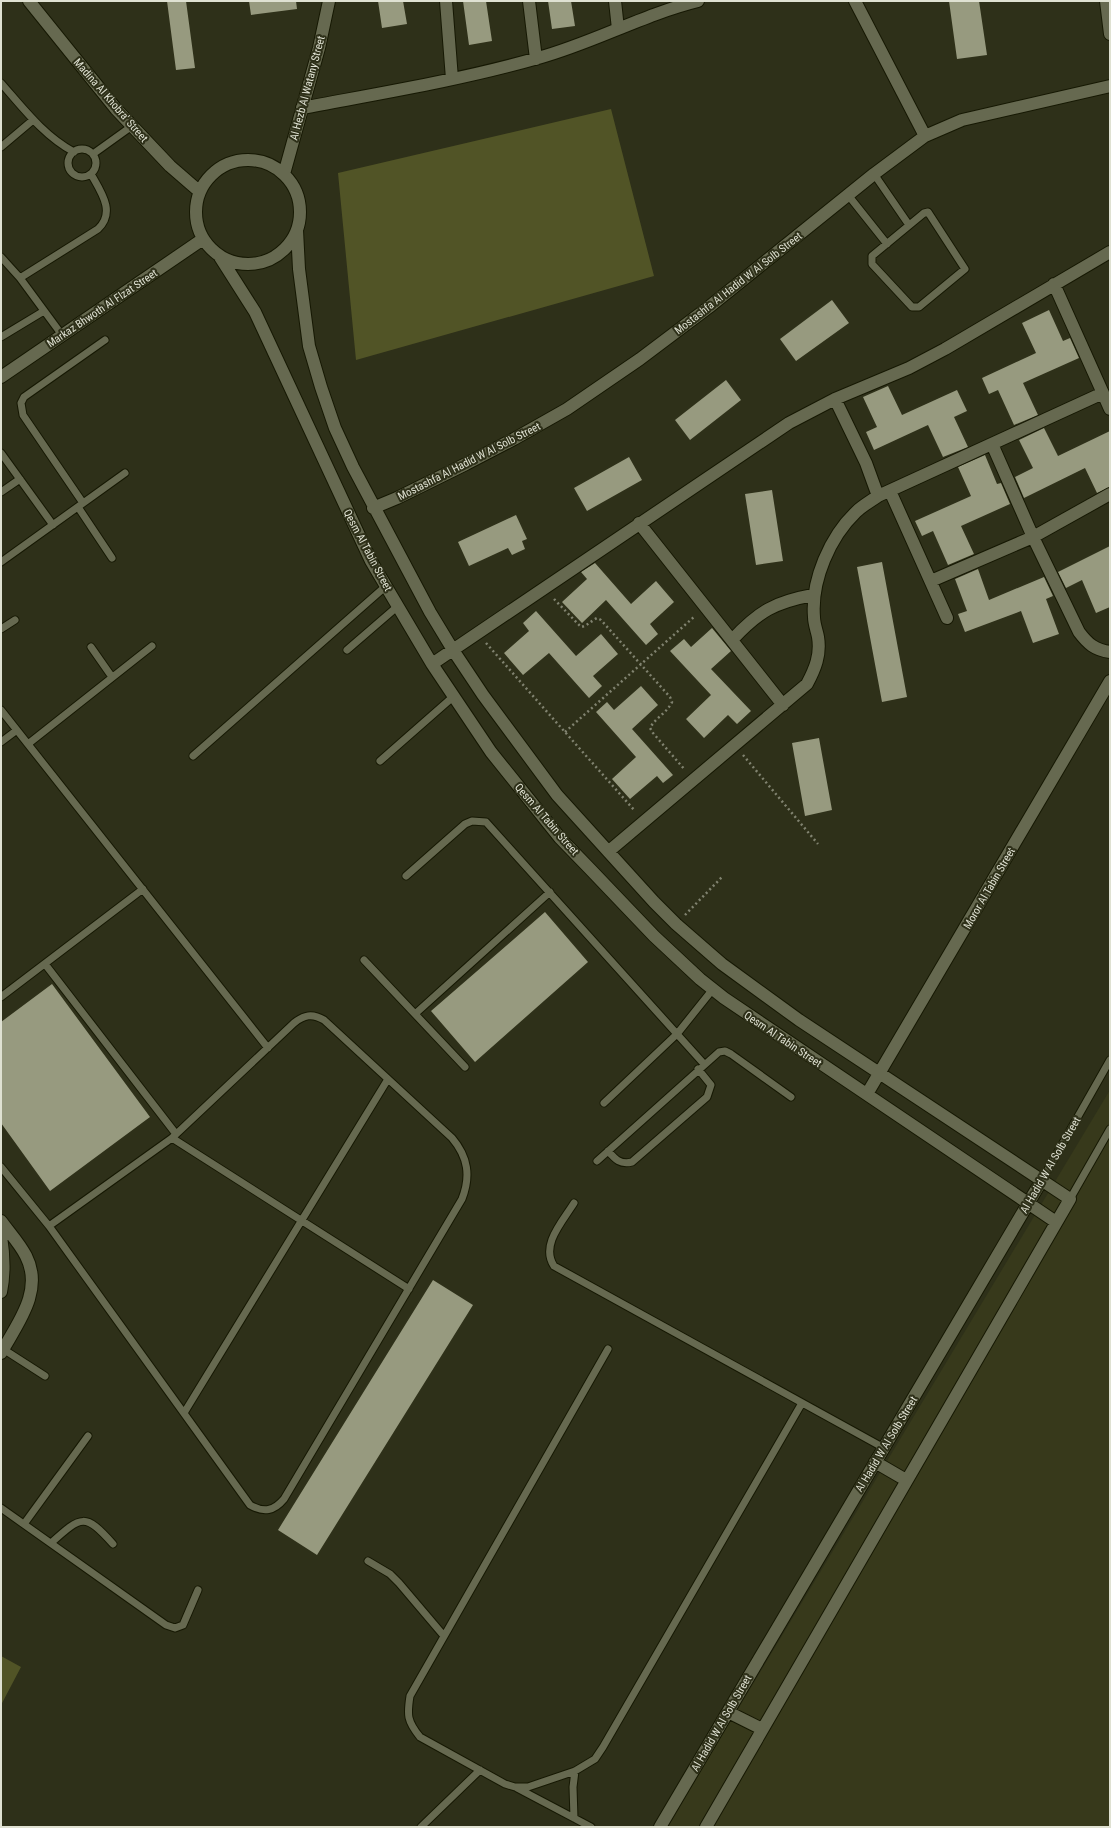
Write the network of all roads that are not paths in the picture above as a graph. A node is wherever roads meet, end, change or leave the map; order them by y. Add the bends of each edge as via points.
1 (28, 1) edge
2 (329, 1) edge
3 (446, 1) edge
4 (529, 1) edge
5 (615, 1) edge
6 (854, 1) edge
7 (1106, 1) edge
8 (692, 2) edge
9 (618, 29) junction
10 (1110, 34) edge
11 (536, 59) junction
12 (452, 78) junction
13 (1, 82) edge
14 (1110, 86) edge
15 (302, 108) junction
16 (33, 120) junction
17 (132, 126) junction
18 (925, 136) junction
19 (1, 147) edge
20 (74, 152) junction
21 (94, 154) junction
22 (91, 174) junction
23 (284, 174) junction
24 (874, 174) junction
25 (200, 192) junction
26 (848, 195) junction
27 (909, 225) junction
28 (297, 230) junction
29 (203, 238) junction
30 (887, 244) junction
31 (1110, 252) edge
32 (1, 257) edge
33 (220, 257) junction
34 (20, 278) junction
35 (1054, 284) junction
36 (44, 311) junction
37 (62, 335) junction
38 (1, 337) edge
39 (104, 340) dead end
40 (1, 377) edge
41 (1103, 393) junction
42 (835, 399) junction
43 (1110, 409) edge
44 (992, 444) junction
45 (1, 453) edge
46 (7, 462) junction
47 (1, 466) edge
48 (125, 473) dead end
49 (20, 479) junction
50 (1, 492) edge
51 (884, 494) junction
52 (1110, 494) edge
53 (80, 505) junction
54 (374, 508) junction
55 (639, 523) junction
56 (53, 525) junction
57 (1033, 537) junction
58 (112, 558) dead end
59 (2, 559) edge
60 (930, 580) junction
61 (386, 586) junction
62 (813, 595) junction
63 (398, 606) junction
64 (947, 618) dead end
65 (15, 620) dead end
66 (1, 629) edge
67 (732, 640) junction
68 (152, 646) dead end
69 (91, 647) dead end
70 (347, 650) dead end
71 (453, 650) junction
72 (1110, 652) edge
73 (432, 664) junction
74 (112, 677) junction
75 (1110, 681) edge
76 (454, 696) junction
77 (783, 705) junction
78 (1, 710) edge
79 (17, 730) junction
80 (1, 742) edge
81 (28, 744) junction
82 (192, 756) dead end
83 (380, 761) dead end
84 (609, 851) junction
85 (406, 876) dead end
86 (143, 889) junction
87 (550, 892) junction
88 (364, 960) dead end
89 (45, 964) junction
90 (713, 989) junction
91 (1, 997) edge
92 (415, 1014) junction
93 (677, 1034) junction
94 (268, 1048) junction
95 (1110, 1060) edge
96 (704, 1064) junction
97 (465, 1067) dead end
98 (698, 1069) junction
99 (880, 1073) junction
100 (388, 1079) junction
101 (867, 1094) junction
102 (791, 1097) dead end
103 (604, 1104) dead end
104 (1110, 1129) edge
105 (174, 1136) junction
106 (608, 1151) junction
107 (597, 1161) dead end
108 (1, 1167) edge
109 (1042, 1180) junction
110 (1070, 1199) junction
111 (1028, 1202) junction
112 (574, 1203) dead end
113 (1, 1221) edge
114 (302, 1221) junction
115 (1056, 1222) junction
116 (49, 1226) junction
117 (1, 1236) edge
118 (409, 1289) junction
119 (1, 1292) edge
120 (608, 1349) dead end
121 (2, 1351) edge
122 (45, 1376) dead end
123 (802, 1403) junction
124 (184, 1413) junction
125 (88, 1436) dead end
126 (884, 1448) junction
127 (875, 1462) junction
128 (906, 1480) junction
129 (1, 1508) edge
130 (24, 1524) junction
131 (51, 1543) junction
132 (113, 1544) dead end
133 (368, 1561) dead end
134 (198, 1590) dead end
135 (444, 1636) junction
136 (728, 1712) junction
137 (762, 1729) junction
138 (480, 1770) junction
139 (575, 1771) junction
140 (515, 1787) junction
141 (574, 1818) junction
142 (421, 1827) edge
143 (591, 1827) edge
144 (662, 1827) edge
145 (706, 1827) edge

1 - 17 street, Madina Al Khobra' Street
2 - 15 street, Al Hezb Al Watany Street
3 - 12 street
4 - 11 street
5 - 9 street
6 - 18 street
7 - 10 street
8 - 9 street
9 - 11 street
11 - 12 street
12 - 15 street
13 - 16 lane
14 - 18 street, Mostashfa Al Hadid W Al Solb Street via 962,120
15 - 23 street, Al Hezb Al Watany Street
16 - 19 lane
16 - 20 lane
17 - 21 lane
17 - 25 street, Madina Al Khobra' Street via 170,166
18 - 24 street, Mostashfa Al Hadid W Al Solb Street
20 - 21 lane via 84,149
20 - 22 lane via 68,161 71,172 80,177
21 - 22 lane via 96,165
22 - 34 lane via 107,206 104,223
23 - 25 street via 267,163 247,160 228,164 211,175
23 - 28 street via 295,190 299,204
24 - 26 street, Mostashfa Al Hadid W Al Solb Street
24 - 27 lane
25 - 29 street via 196,208 197,224
26 - 30 lane
26 - 54 street, Mostashfa Al Hadid W Al Solb Street via 640,360 566,409 466,464
27 - 30 lane
27 - 30 lane via 924,212 930,213 965,266 964,272 919,307 912,307 872,264 872,256
28 - 33 street via 285,250 265,262 242,264
28 - 54 street via 303,307 311,353 335,428
29 - 33 street via 210,249
29 - 37 street, Markaz Bhwoth Al Flzat Street
31 - 35 street
32 - 34 lane
33 - 61 street, Qesm Al Tabin Street via 255,312 350,517
34 - 36 lane
35 - 41 street
35 - 42 street via 909,368
36 - 37 lane
36 - 38 lane
37 - 40 street, Markaz Bhwoth Al Flzat Street
39 - 53 lane via 24,397 21,403 23,415
41 - 43 street
41 - 44 street
42 - 51 street
42 - 55 street via 789,423
44 - 51 street
44 - 57 street
45 - 46 lane
46 - 47 lane
46 - 49 lane
48 - 53 lane
49 - 50 lane
49 - 56 lane
51 - 60 street
51 - 62 street via 857,511 841,529 828,552
52 - 57 street
53 - 56 lane
53 - 58 lane
54 - 71 street
55 - 67 street
55 - 71 street
56 - 59 lane
57 - 60 street
57 - 72 street via 1078,632 1087,643 1100,651
60 - 64 street
61 - 63 street, Qesm Al Tabin Street
61 - 82 lane
62 - 67 street via 789,600 768,609 749,622
62 - 77 street via 814,618 819,639 819,655 815,670 807,684
63 - 70 lane
63 - 73 street, Qesm Al Tabin Street
65 - 66 lane
67 - 77 street
68 - 74 lane
69 - 74 lane
71 - 73 street
71 - 84 street via 557,795
73 - 76 street, Qesm Al Tabin Street
74 - 81 lane
75 - 99 street, Moror Al Tabin Street
76 - 83 lane
76 - 90 street, Qesm Al Tabin Street via 491,752 560,838 654,936
77 - 84 street
78 - 79 lane
79 - 80 lane
79 - 81 lane
81 - 86 lane
84 - 99 street via 676,924 704,950 746,983
85 - 87 lane via 465,824 479,820 491,826
86 - 89 lane
86 - 94 lane
87 - 92 lane
87 - 93 lane
88 - 92 lane
89 - 91 lane
89 - 105 lane
90 - 93 lane
90 - 101 street, Qesm Al Tabin Street
92 - 97 lane
93 - 96 lane
93 - 103 lane
94 - 100 lane via 301,1018 308,1015 317,1016
94 - 105 lane
95 - 109 lane, Al Hadid W Al Solb Street
96 - 98 lane
96 - 102 lane via 719,1052 725,1052
98 - 106 lane
98 - 106 lane via 711,1085 707,1096 632,1162 618,1162
99 - 101 street, Moror Al Tabin Street
99 - 109 street
100 - 114 lane
100 - 118 lane via 461,1148 468,1173 462,1199
101 - 111 street, Qesm Al Tabin Street
104 - 110 lane
105 - 114 lane
105 - 116 lane
106 - 107 lane
108 - 116 lane
109 - 110 street
109 - 111 street, Al Hadid W Al Solb Street
110 - 115 street
111 - 115 street, Qesm Al Tabin Street
111 - 126 street, Al Hadid W Al Solb Street
112 - 123 lane via 548,1249 549,1258 554,1266
113 - 121 street via 26,1256 32,1273 32,1290 28,1306
114 - 118 lane
114 - 124 lane
115 - 128 street
116 - 124 lane
117 - 119 street via 4,1278
118 - 124 lane via 284,1500 277,1507 268,1511 250,1506
120 - 135 lane
121 - 122 lane
123 - 126 lane
123 - 139 lane via 603,1747 595,1759
125 - 130 lane
126 - 127 street, Al Hadid W Al Solb Street
127 - 128 street
127 - 136 street, Al Hadid W Al Solb Street
128 - 137 street
129 - 130 lane
130 - 131 lane
131 - 132 lane via 68,1528 79,1522 88,1522 95,1525
131 - 134 lane via 166,1625 175,1628 183,1625
133 - 135 lane via 395,1579
135 - 138 lane via 410,1696 410,1725 420,1736
136 - 137 street
136 - 144 street, Al Hadid W Al Solb Street
137 - 145 street
138 - 140 lane
138 - 142 lane
139 - 140 lane via 528,1787
139 - 141 lane
140 - 141 lane
141 - 143 lane

